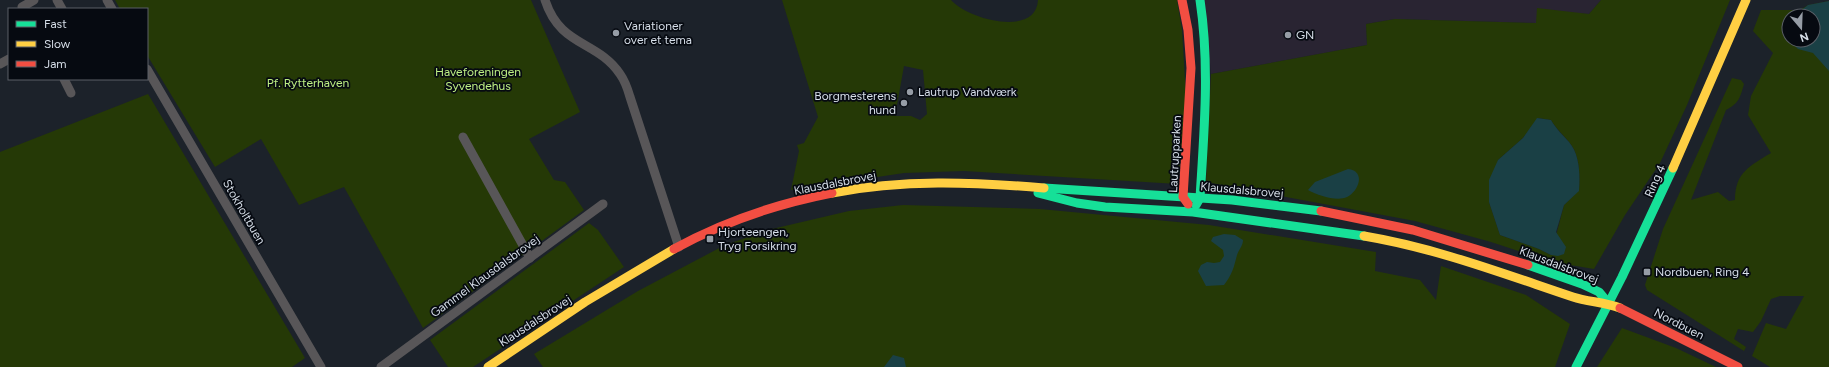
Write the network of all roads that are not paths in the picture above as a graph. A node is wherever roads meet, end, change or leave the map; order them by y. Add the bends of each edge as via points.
1 (34, 0) edge
2 (545, 0) edge
3 (1182, 0) edge
4 (1200, 0) edge
5 (1746, 0) edge
6 (22, 7) dead end
7 (148, 71) edge
8 (64, 80) edge
9 (71, 93) dead end
10 (463, 137) dead end
11 (1004, 185) junction
12 (1183, 197) junction
13 (1200, 198) junction
14 (603, 204) dead end
15 (1193, 212) junction
16 (678, 247) junction
17 (530, 258) junction
18 (1609, 304) junction
19 (321, 367) edge
20 (381, 367) edge
21 (488, 367) edge
22 (1576, 367) edge
23 (1738, 367) edge

1 - 6 street
2 - 16 street via 553,19 570,38 597,52 621,74
3 - 12 street, Lautrupparken via 1188,30 1190,68
4 - 13 street via 1206,38 1207,114
5 - 18 street, Ring 4 via 1689,135
7 - 19 street, Stokholtbuen
8 - 9 street
10 - 17 street
11 - 12 street, Klausdalsbrovej
11 - 15 street, Klausdalsbrovej via 1077,203
11 - 16 street, Klausdalsbrovej via 893,184 838,192 756,213
12 - 13 street, Klausdalsbrovej
12 - 15 street, Lautrupparken
13 - 15 street
13 - 18 street, Klausdalsbrovej via 1310,209 1421,233 1582,284 1599,292
14 - 17 street, Gammel Klausdalsbrovej
15 - 18 street, Klausdalsbrovej via 1370,237 1463,259 1575,298
16 - 21 street, Klausdalsbrovej via 623,279
17 - 20 street, Gammel Klausdalsbrovej
18 - 22 street, Ring 4
18 - 23 street, Nordbuen via 1632,313

